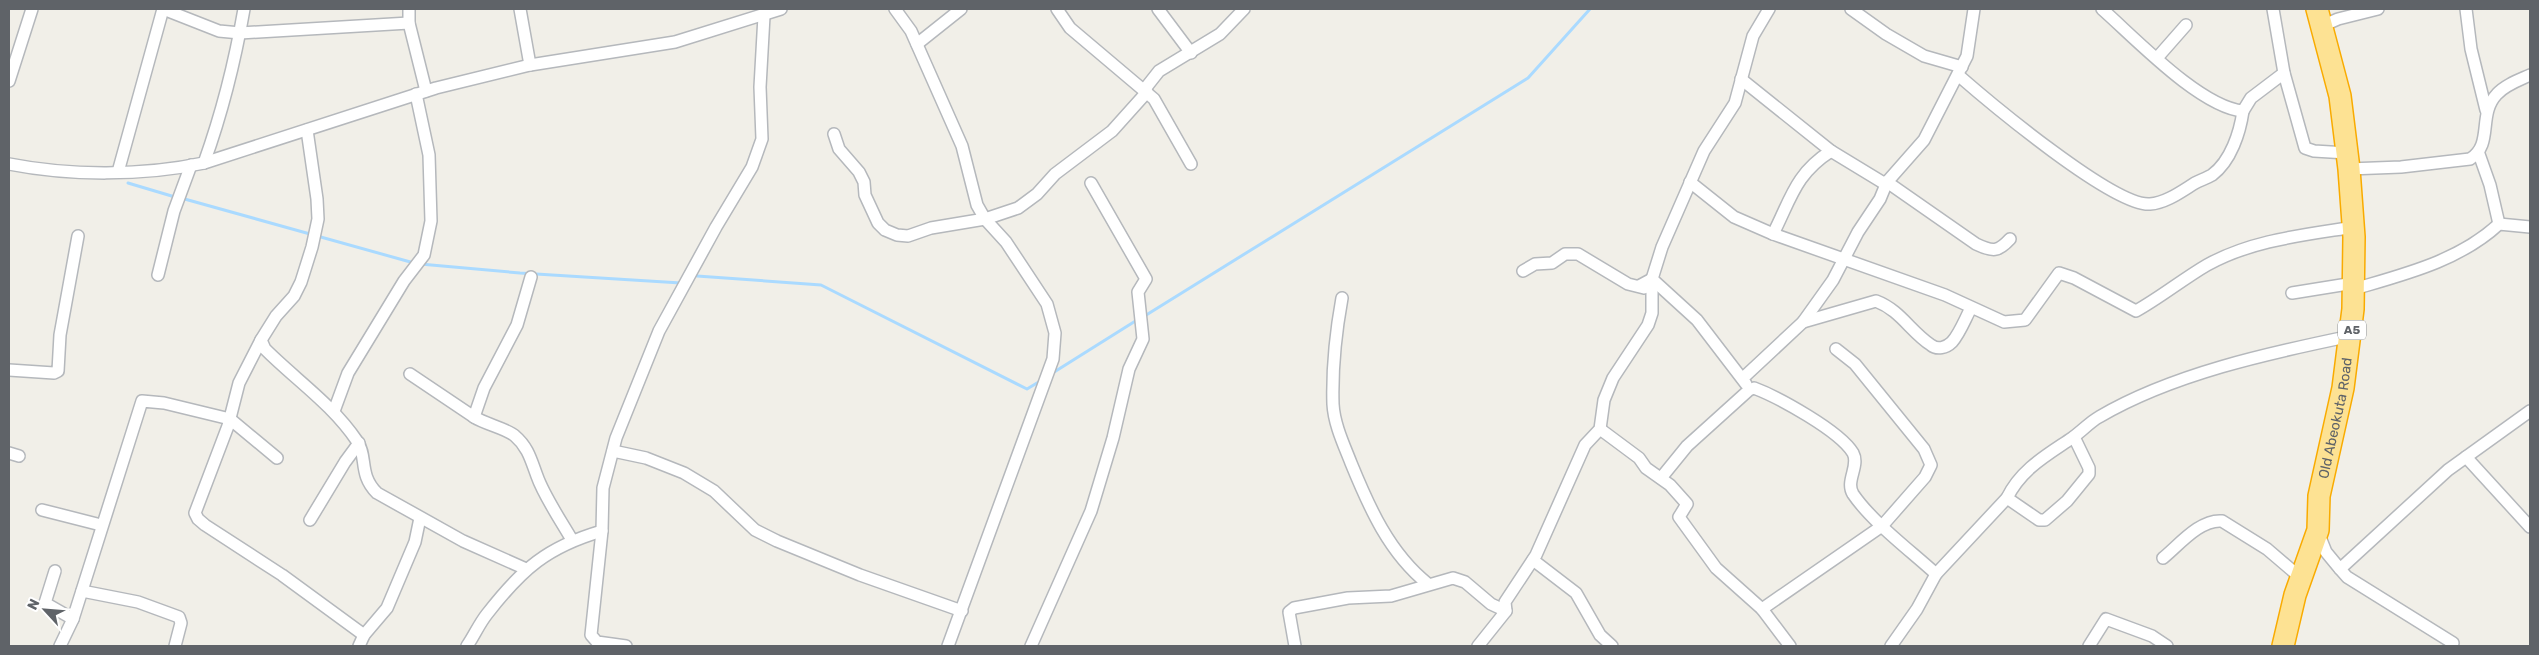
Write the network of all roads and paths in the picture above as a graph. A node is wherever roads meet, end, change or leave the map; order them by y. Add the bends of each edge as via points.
1 (32, 9) edge
2 (163, 9) edge
3 (244, 9) edge
4 (409, 9) edge
5 (520, 9) edge
6 (780, 9) edge
7 (895, 9) edge
8 (961, 9) edge
9 (1057, 9) edge
10 (1158, 9) edge
11 (1244, 9) edge
12 (1769, 9) edge
13 (1851, 9) edge
14 (1974, 9) edge
15 (2102, 9) edge
16 (2273, 9) edge
17 (2378, 9) edge
18 (2466, 9) edge
19 (750, 14) edge
20 (764, 16) junction
21 (2319, 18) edge
22 (409, 23) junction
23 (2186, 26) dead end
24 (240, 33) junction
25 (917, 44) junction
26 (1191, 53) junction
27 (2157, 58) junction
28 (530, 65) junction
29 (1960, 71) junction
30 (2284, 73) junction
31 (2530, 75) edge
32 (1741, 79) junction
33 (9, 81) edge
34 (1146, 91) junction
35 (421, 93) junction
36 (2486, 110) junction
37 (2243, 111) junction
38 (307, 130) junction
39 (834, 134) dead end
40 (1831, 151) junction
41 (2478, 154) junction
42 (2348, 161) junction
43 (204, 163) junction
44 (9, 164) edge
45 (1191, 164) dead end
46 (191, 166) junction
47 (118, 172) junction
48 (1091, 182) dead end
49 (1690, 182) junction
50 (1887, 182) junction
51 (985, 219) junction
52 (2498, 224) junction
53 (2354, 227) junction
54 (2530, 227) edge
55 (1773, 234) junction
56 (78, 236) dead end
57 (2010, 238) dead end
58 (1843, 260) junction
59 (1523, 271) dead end
60 (158, 275) dead end
61 (531, 277) dead end
62 (1652, 279) junction
63 (1640, 286) junction
64 (2354, 286) junction
65 (1653, 293) junction
66 (2292, 293) dead end
67 (1342, 298) dead end
68 (1971, 308) junction
69 (1803, 322) junction
70 (2351, 336) junction
71 (261, 340) junction
72 (1836, 349) dead end
73 (9, 370) edge
74 (410, 374) dead end
75 (1742, 378) junction
76 (1749, 390) junction
77 (334, 411) junction
78 (2530, 411) edge
79 (474, 417) junction
80 (230, 419) junction
81 (1600, 429) junction
82 (2074, 437) junction
83 (359, 443) junction
84 (613, 451) junction
85 (277, 458) dead end
86 (2466, 458) junction
87 (1661, 478) junction
88 (2007, 498) junction
89 (42, 510) dead end
90 (420, 518) junction
91 (310, 520) dead end
92 (101, 526) junction
93 (1882, 526) junction
94 (2530, 526) edge
95 (2318, 530) junction
96 (602, 531) junction
97 (572, 540) junction
98 (2163, 558) dead end
99 (1533, 560) junction
100 (526, 569) junction
101 (2340, 569) junction
102 (55, 571) dead end
103 (1936, 574) junction
104 (2301, 578) junction
105 (1428, 584) junction
106 (82, 591) junction
107 (1762, 609) junction
108 (962, 611) junction
109 (1506, 611) junction
110 (73, 619) junction
111 (364, 635) junction
112 (2452, 643) dead end
113 (60, 646) edge
114 (175, 646) edge
115 (358, 646) edge
116 (467, 646) edge
117 (626, 646) edge
118 (948, 646) edge
119 (1031, 646) edge
120 (1295, 646) edge
121 (1478, 646) edge
122 (1612, 646) edge
123 (1790, 646) edge
124 (1891, 646) edge
125 (2089, 646) edge
126 (2167, 646) edge
127 (2283, 646) edge

1 - 33 street
2 - 24 street via 219,32
2 - 47 street
3 - 24 street
4 - 22 street
5 - 28 street
6 - 20 street
7 - 25 street via 912,31
8 - 25 street
9 - 34 street via 1070,28
10 - 26 street
11 - 26 street via 1220,34
12 - 32 street via 1753,36
13 - 29 street via 1924,56
14 - 29 street via 1971,35
15 - 27 street
16 - 30 street
17 - 21 street via 2338,19
18 - 36 street via 2471,49
19 - 20 street
19 - 28 street via 675,42
20 - 84 street via 760,50 763,120 752,167 659,331
21 - 42 highway, Old Abeokuta Road / A5 via 2340,96
22 - 24 street
22 - 35 street
23 - 27 street
24 - 43 street
25 - 51 street via 962,146 972,190
26 - 34 street via 1159,71
27 - 37 street via 2221,105
28 - 35 street
29 - 37 street via 1999,110 2090,177 2134,201 2150,204 2177,194 2213,174 2226,158 2240,131
29 - 50 street via 1924,140
30 - 37 street via 2251,98
30 - 42 street via 2305,148
31 - 36 street via 2497,94
32 - 40 street
32 - 49 street via 1735,103 1704,151
34 - 45 street via 1154,99
34 - 51 street via 1112,131 1055,174 1037,194 1018,208
35 - 38 street
35 - 77 street via 429,155 431,221 424,255 404,281 348,373
36 - 41 street via 2484,141
38 - 43 street
38 - 71 street via 318,219 312,247 294,296
39 - 51 street via 839,149 859,172 865,195 878,223 885,230 908,236 931,228
40 - 50 street
40 - 55 street via 1802,175
41 - 42 street via 2464,160 2401,167
41 - 52 street via 2490,185
42 - 53 highway, Old Abeokuta Road / A5
43 - 46 street
44 - 47 street via 28,168
46 - 47 street via 173,170
46 - 60 street via 174,211
48 - 119 street via 1146,279 1138,292 1142,339 1129,369 1091,511
49 - 55 street via 1734,216
49 - 62 street
50 - 57 street via 1985,248 2000,250
50 - 58 street
51 - 108 street via 1006,242 1047,304 1055,333 1053,359
52 - 54 street
52 - 64 street via 2466,249 2440,261
53 - 64 highway, Old Abeokuta Road / A5
53 - 68 street via 2267,241 2231,254 2136,310 2063,273 2056,275 2025,320 2004,322
55 - 58 street
56 - 73 street via 60,335 58,371
58 - 68 street via 1945,295
58 - 69 street
59 - 63 street via 1572,253 1628,284
61 - 79 street via 517,326 484,388
62 - 63 street
62 - 65 street
62 - 75 street via 1697,320
63 - 65 street
64 - 66 street
64 - 70 highway, Old Abeokuta Road / A5
65 - 81 street via 1648,325 1613,378 1604,400
67 - 105 street via 1337,328 1335,418 1377,524 1412,570
68 - 69 street via 1953,342 1940,348 1931,346 1907,322 1876,301
69 - 75 street
70 - 82 street via 2276,351 2204,373 2098,417
70 - 95 highway, Old Abeokuta Road / A5 via 2319,496
71 - 77 street via 272,357
71 - 80 street via 239,383
72 - 93 street via 1855,364 1930,458 1931,465 1925,477
74 - 79 street
75 - 76 street
76 - 87 street via 1687,446
76 - 93 street via 1760,390 1820,423 1839,438 1853,454 1855,464 1850,485 1853,493
77 - 83 street
78 - 86 street
79 - 97 street via 513,434 523,443
80 - 85 street
80 - 92 street via 142,401
80 - 111 street via 198,503 198,520 282,575
81 - 87 street
81 - 99 street via 1585,445
82 - 88 street via 2029,467 2013,485
82 - 88 street via 2089,474 2067,501 2045,520 2039,520
83 - 90 street via 370,485
83 - 91 street
84 - 96 street via 603,488
84 - 108 street via 646,458 684,473 714,491 755,530 777,541 828,563
86 - 94 street
86 - 101 street
87 - 107 street via 1679,493 1686,504 1679,517 1702,551 1741,593
88 - 103 street
89 - 92 street
90 - 100 street
90 - 111 street via 415,542 387,608
92 - 106 street
93 - 103 street
93 - 107 street
95 - 101 street via 2326,552
95 - 104 highway, Old Abeokuta Road / A5
96 - 97 street
96 - 117 street via 591,635 597,642
97 - 100 street
98 - 104 street via 2200,527 2222,521 2267,549
99 - 109 street via 1505,602
99 - 122 street via 1576,593 1600,635
100 - 116 street via 487,613
101 - 112 street
102 - 110 street via 45,604
103 - 124 street
104 - 127 highway, Old Abeokuta Road / A5
105 - 109 street via 1459,579 1491,604
105 - 120 street via 1391,596 1348,598 1294,608 1289,612
106 - 110 street
106 - 114 street via 138,602 179,617 181,623
107 - 123 street
108 - 118 street
109 - 121 street
110 - 113 street
111 - 115 street
125 - 126 street via 2106,619 2152,636

